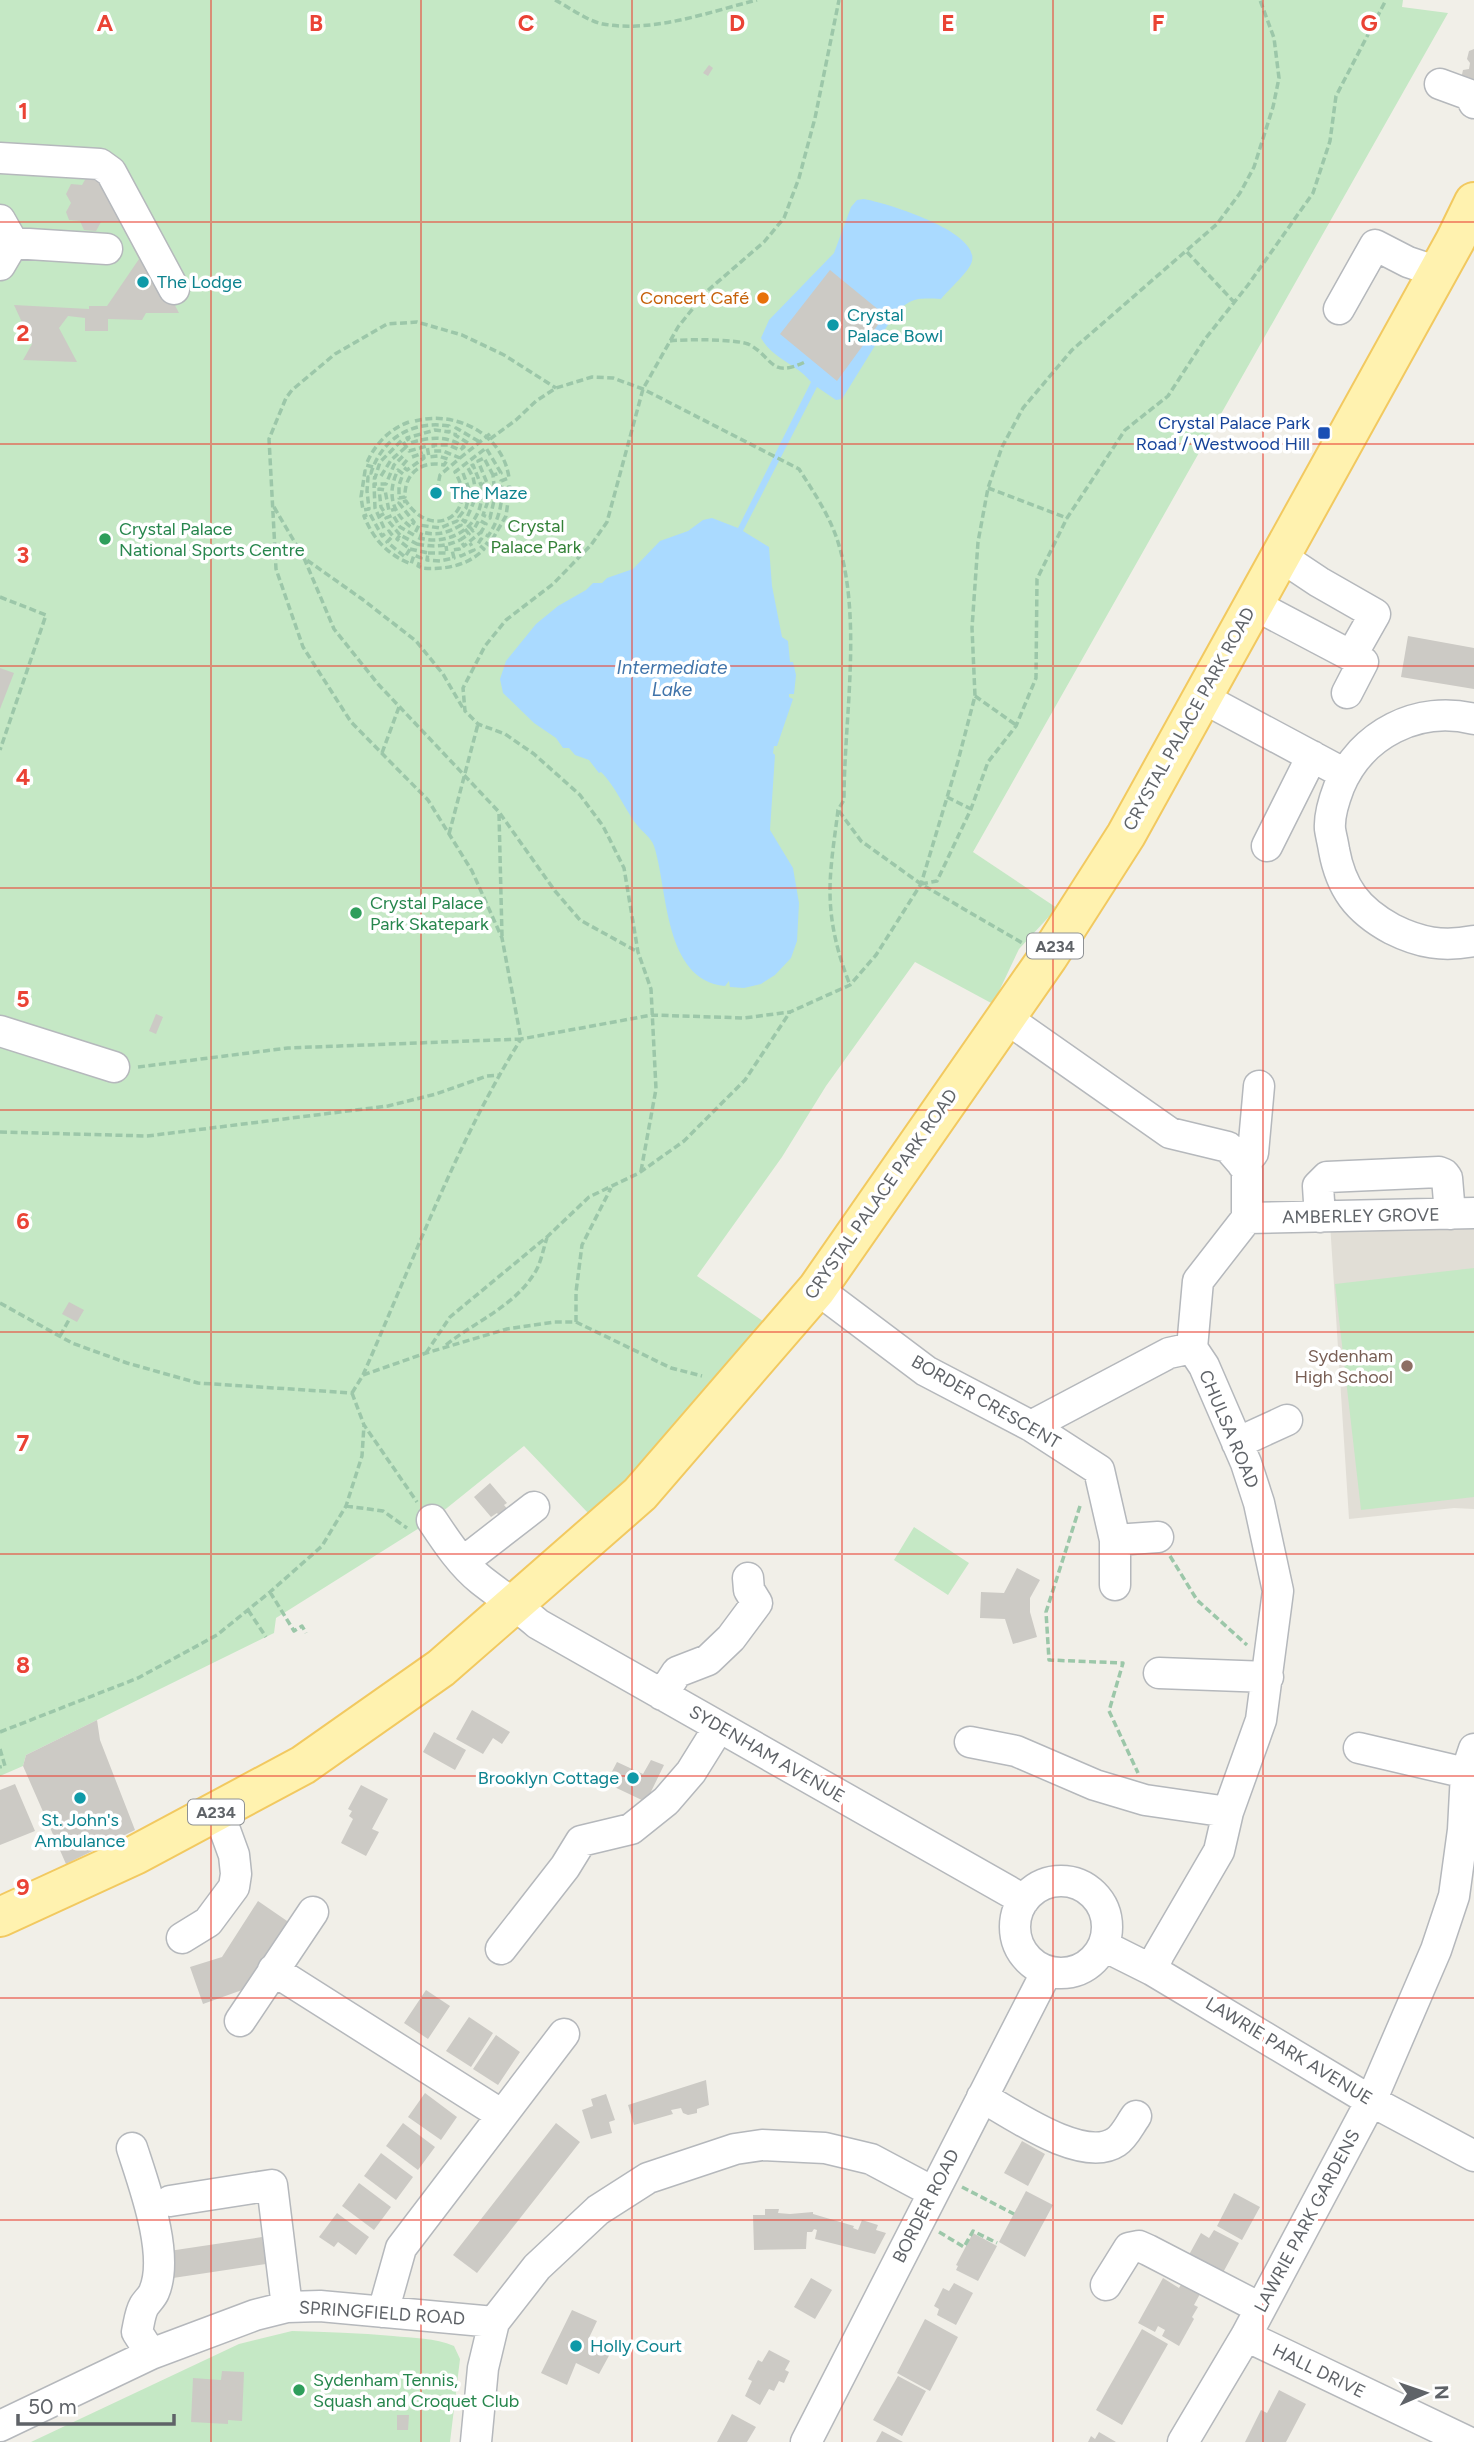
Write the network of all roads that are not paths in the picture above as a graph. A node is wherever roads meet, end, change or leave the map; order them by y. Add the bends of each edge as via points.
1 (1440, 84) dead end
2 (1474, 103) edge
3 (0, 158) edge
4 (1474, 202) edge
5 (4, 243) edge
6 (107, 248) dead end
7 (1438, 272) junction
8 (174, 289) dead end
9 (1339, 309) dead end
10 (1280, 556) junction
11 (1253, 604) junction
12 (1358, 643) dead end
13 (1347, 692) dead end
14 (1203, 698) junction
15 (1474, 719) edge
16 (1312, 756) junction
17 (1345, 774) junction
18 (1267, 846) dead end
19 (1474, 941) edge
20 (1006, 1018) junction
21 (0, 1031) edge
22 (114, 1067) road end
23 (1259, 1086) dead end
24 (1243, 1165) junction
25 (1462, 1213) edge
26 (1320, 1217) junction
27 (1247, 1218) junction
28 (817, 1289) junction
29 (1192, 1348) junction
30 (1287, 1420) dead end
31 (1031, 1426) junction
32 (1237, 1443) junction
33 (534, 1507) dead end
34 (421, 1519) road end
35 (1158, 1537) road end
36 (1115, 1540) junction
37 (463, 1562) junction
38 (748, 1578) dead end
39 (1115, 1585) dead end
40 (515, 1604) junction
41 (1269, 1671) junction
42 (1158, 1673) dead end
43 (662, 1695) junction
44 (719, 1727) junction
45 (970, 1742) dead end
46 (1359, 1748) dead end
47 (1470, 1761) edge
48 (218, 1811) junction
49 (1228, 1812) junction
50 (1469, 1831) edge
51 (1024, 1900) junction
52 (313, 1912) dead end
53 (0, 1917) edge
54 (182, 1938) dead end
55 (1104, 1945) junction
56 (501, 1949) dead end
57 (273, 1970) junction
58 (1152, 1970) junction
59 (1047, 1971) junction
60 (240, 2021) dead end
61 (564, 2034) dead end
62 (982, 2097) junction
63 (1371, 2101) junction
64 (502, 2115) junction
65 (1136, 2116) dead end
66 (132, 2148) dead end
67 (1474, 2156) edge
68 (937, 2184) junction
69 (170, 2200) dead end
70 (1106, 2285) dead end
71 (287, 2307) junction
72 (1260, 2308) junction
73 (383, 2312) junction
74 (494, 2322) junction
75 (1246, 2336) junction
76 (151, 2354) junction
77 (0, 2426) edge
78 (476, 2442) edge
79 (806, 2442) edge
80 (1183, 2442) edge
81 (1468, 2442) edge

1 - 2 street via 1470,95
3 - 8 street via 100,164 111,172
4 - 7 main road, CRYSTAL PALACE PARK ROAD / A234
5 - 6 street
7 - 9 street via 1375,245
7 - 10 main road, CRYSTAL PALACE PARK ROAD / A234
10 - 11 main road, CRYSTAL PALACE PARK ROAD / A234
10 - 12 street via 1375,614
11 - 13 street via 1363,662
11 - 14 main road, CRYSTAL PALACE PARK ROAD / A234
14 - 16 street
14 - 20 main road, CRYSTAL PALACE PARK ROAD / A234 via 1126,835
15 - 17 street via 1428,715 1390,728 1369,742
16 - 17 street
16 - 18 street
17 - 19 street via 1334,799 1330,827 1339,873 1352,898 1372,918 1414,940 1448,945
20 - 24 street via 1170,1133 1228,1147
20 - 28 main road, CRYSTAL PALACE PARK ROAD / A234
21 - 22 street
23 - 24 street via 1253,1153
24 - 27 street via 1247,1169
25 - 26 street, AMBERLEY GROVE
25 - 26 street via 1447,1178 1439,1172 1327,1177 1318,1186
26 - 27 street, AMBERLEY GROVE
27 - 29 street, CHULSA ROAD via 1198,1281
28 - 31 street, BORDER CRESCENT via 926,1371
28 - 40 main road, CRYSTAL PALACE PARK ROAD / A234 via 640,1494
29 - 31 street via 1168,1353
29 - 32 street, CHULSA ROAD
30 - 32 street
31 - 36 street, BORDER CRESCENT via 1099,1470
32 - 41 street, CHULSA ROAD via 1259,1503 1278,1591
33 - 37 street
34 - 37 street, SYDENHAM AVENUE
35 - 36 street
36 - 39 street, BORDER CRESCENT
37 - 40 street, SYDENHAM AVENUE
38 - 43 street via 757,1603 731,1638 708,1660 677,1672
40 - 43 street, SYDENHAM AVENUE via 538,1624
40 - 48 main road, CRYSTAL PALACE PARK ROAD / A234 via 441,1668 303,1765
41 - 42 street
41 - 49 street, CHULSA ROAD via 1261,1720
43 - 44 street, SYDENHAM AVENUE
44 - 51 street, SYDENHAM AVENUE
44 - 56 street via 691,1772 631,1829 581,1841
45 - 49 street via 1016,1751 1095,1785 1145,1800
46 - 47 street
47 - 50 street, LAWRIE PARK GARDENS
48 - 53 main road, CRYSTAL PALACE PARK ROAD / A234
48 - 54 street via 234,1855 234,1887 208,1922
49 - 58 street, CHULSA ROAD via 1219,1851
50 - 63 street, LAWRIE PARK GARDENS via 1436,1950
51 - 55 street via 1055,1881 1090,1890 1108,1921
51 - 59 street via 1015,1923 1019,1947
52 - 57 street
55 - 58 street, LAWRIE PARK AVENUE
55 - 59 street via 1077,1971
57 - 60 street
57 - 64 street
58 - 63 street, LAWRIE PARK AVENUE
59 - 62 street, BORDER ROAD
61 - 64 street
62 - 65 street via 1060,2139 1091,2148 1117,2141
62 - 68 street, BORDER ROAD
63 - 67 street, LAWRIE PARK AVENUE
63 - 72 street, LAWRIE PARK GARDENS
64 - 73 street via 401,2248
66 - 76 street via 157,2238 154,2292 142,2308 137,2332
68 - 74 street via 871,2159 825,2148 762,2145 735,2149 648,2178 598,2210 537,2267
68 - 79 street, BORDER ROAD
69 - 71 street via 272,2185
70 - 72 street via 1129,2248 1139,2246
71 - 73 street, SPRINGFIELD ROAD
71 - 76 street, SPRINGFIELD ROAD
72 - 75 street, LAWRIE PARK GARDENS
73 - 74 street, SPRINGFIELD ROAD
74 - 78 street via 482,2368
75 - 80 street, LAWRIE PARK GARDENS
75 - 81 street, HALL DRIVE
76 - 77 street, SPRINGFIELD ROAD

